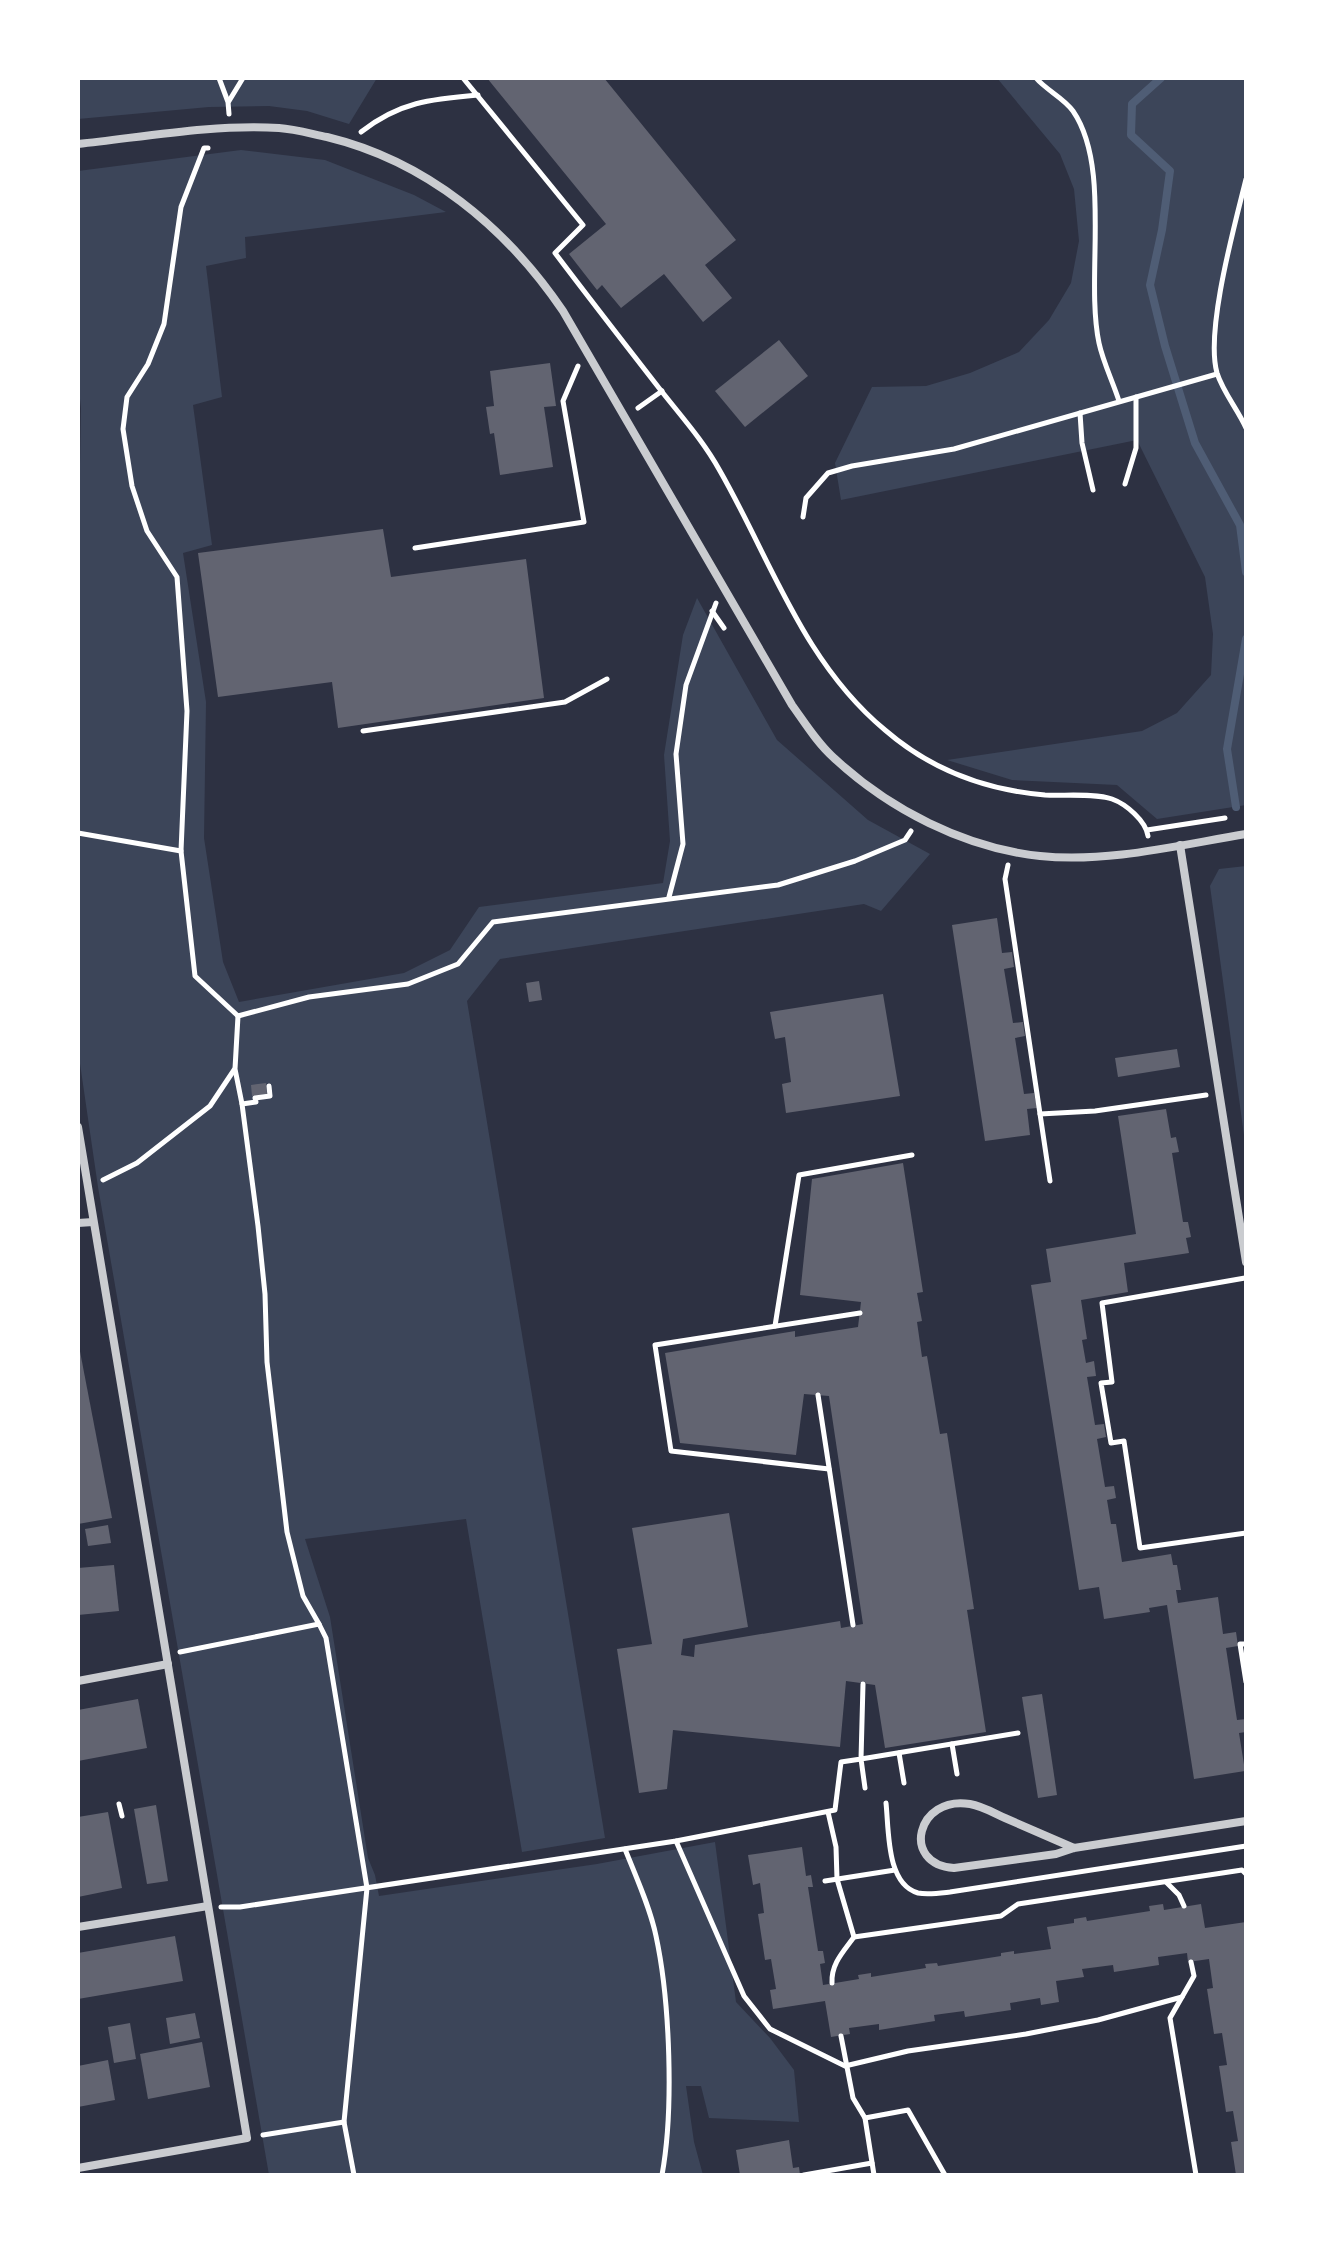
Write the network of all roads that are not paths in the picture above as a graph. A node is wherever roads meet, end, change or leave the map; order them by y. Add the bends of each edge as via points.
1 (78, 144) edge
2 (1246, 834) edge
3 (1180, 845) junction
4 (78, 1127) edge
5 (93, 1222) junction
6 (78, 1223) edge
7 (1246, 1262) edge
8 (168, 1664) junction
9 (78, 1681) edge
10 (1246, 1821) edge
11 (1074, 1848) junction
12 (208, 1906) junction
13 (78, 1927) edge
14 (78, 2168) edge

1 - 3 street via 229,127 282,128 348,142 461,199 547,287 792,705 832,757 919,818 1011,852 1077,857
2 - 3 street
3 - 7 street
4 - 5 street
5 - 6 street
5 - 8 street
8 - 9 street
8 - 12 street
10 - 11 street
11 - 11 street via 970,1804 932,1812 925,1819 921,1842 928,1859 943,1867
12 - 13 street
12 - 14 street via 247,2138

